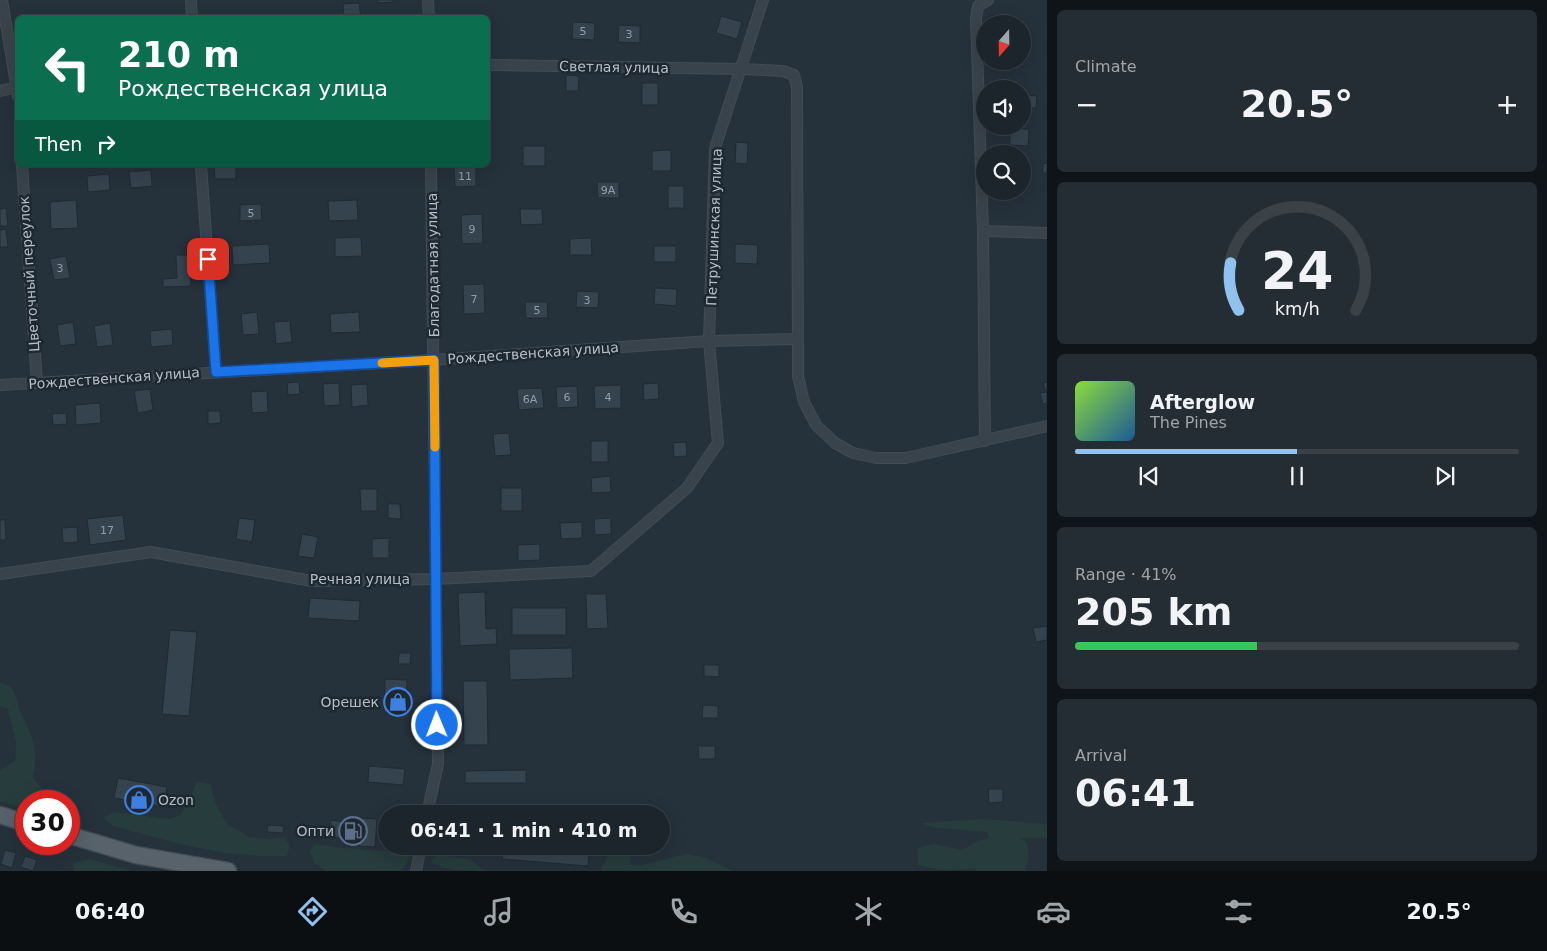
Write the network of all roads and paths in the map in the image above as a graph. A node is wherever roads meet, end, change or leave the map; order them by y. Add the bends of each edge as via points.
1 (2, 0) edge
2 (191, 0) edge
3 (428, 0) edge
4 (763, 0) edge
5 (988, 0) edge
6 (192, 15) edge
7 (429, 15) edge
8 (490, 64) edge
9 (740, 69) junction
10 (15, 76) edge
11 (15, 88) edge
12 (0, 91) edge
13 (22, 167) edge
14 (201, 167) edge
15 (431, 167) edge
16 (983, 231) junction
17 (1047, 233) edge
18 (797, 339) junction
19 (709, 341) junction
20 (434, 360) junction
21 (216, 372) junction
22 (37, 383) junction
23 (0, 385) edge
24 (1047, 426) edge
25 (985, 441) junction
26 (0, 574) edge
27 (436, 579) junction
28 (429, 805) edge
29 (0, 815) edge
30 (15, 820) edge
31 (80, 838) edge
32 (419, 855) edge
33 (228, 871) edge
34 (416, 871) edge

1 - 10 street
2 - 6 street
3 - 7 street
4 - 9 street, Петрушинская улица
5 - 16 street via 978,6 976,18
8 - 9 street, Светлая улица
9 - 18 street, Светлая улица via 783,71 794,75 798,87
9 - 19 street, Петрушинская улица via 715,148
11 - 12 street
13 - 22 street, Цветочный переулок
14 - 21 street
15 - 20 street, Благодатная улица
16 - 17 street
16 - 25 street
18 - 19 street, Рождественская улица
18 - 25 street via 798,376 804,402 816,425 835,443 853,453 876,458 906,458
19 - 20 street, Рождественская улица
19 - 27 street, Речная улица via 718,443 687,488 591,571
20 - 21 street, Рождественская улица
20 - 27 street, Благодатная улица
21 - 22 street, Рождественская улица
22 - 23 street, Рождественская улица
24 - 25 street
26 - 27 street, Речная улица via 151,552 312,581
27 - 28 street, Благодатная улица via 438,764
29 - 30 main road
31 - 33 main road via 136,855
32 - 34 street

